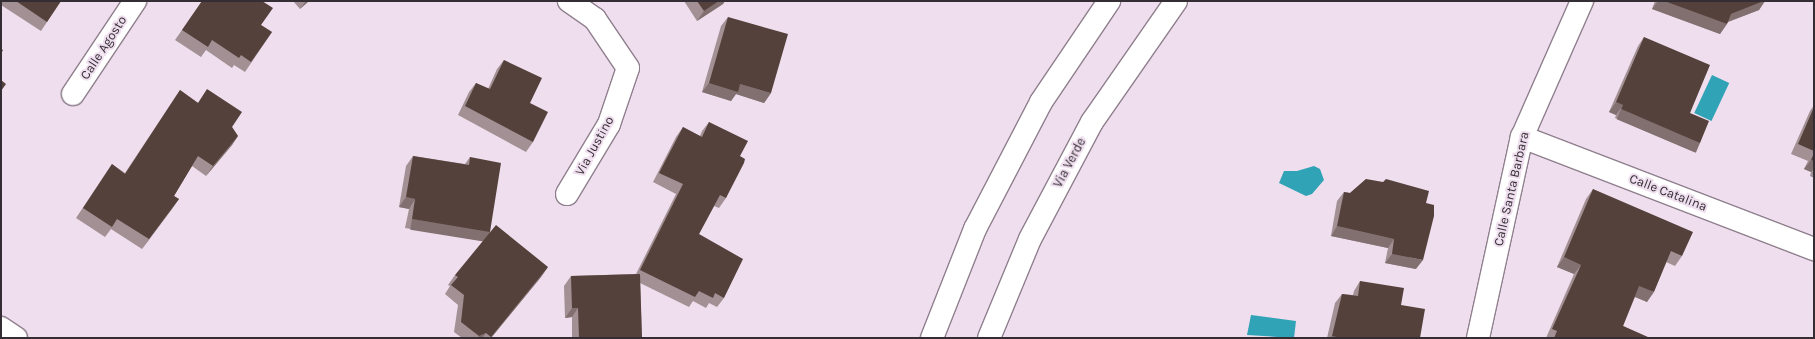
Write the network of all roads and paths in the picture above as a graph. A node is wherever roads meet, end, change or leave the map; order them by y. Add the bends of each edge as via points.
1 (135, 1) edge
2 (569, 1) edge
3 (1109, 1) edge
4 (1176, 1) edge
5 (1582, 1) edge
6 (73, 94) dead end
7 (1522, 137) junction
8 (567, 194) dead end
9 (1814, 248) edge
10 (1, 328) edge
11 (16, 338) edge
12 (932, 338) edge
13 (989, 338) edge
14 (1478, 338) edge

1 - 6 street, Calle Agosto
2 - 8 street, Via Justino via 595,20 628,68 609,124
3 - 12 street via 1041,102 975,229
4 - 13 street, Via Verde via 1092,122 1030,239
5 - 7 street, Calle Santa Barbara
7 - 9 street, Calle Catalina
7 - 14 street, Calle Santa Barbara
10 - 11 street

